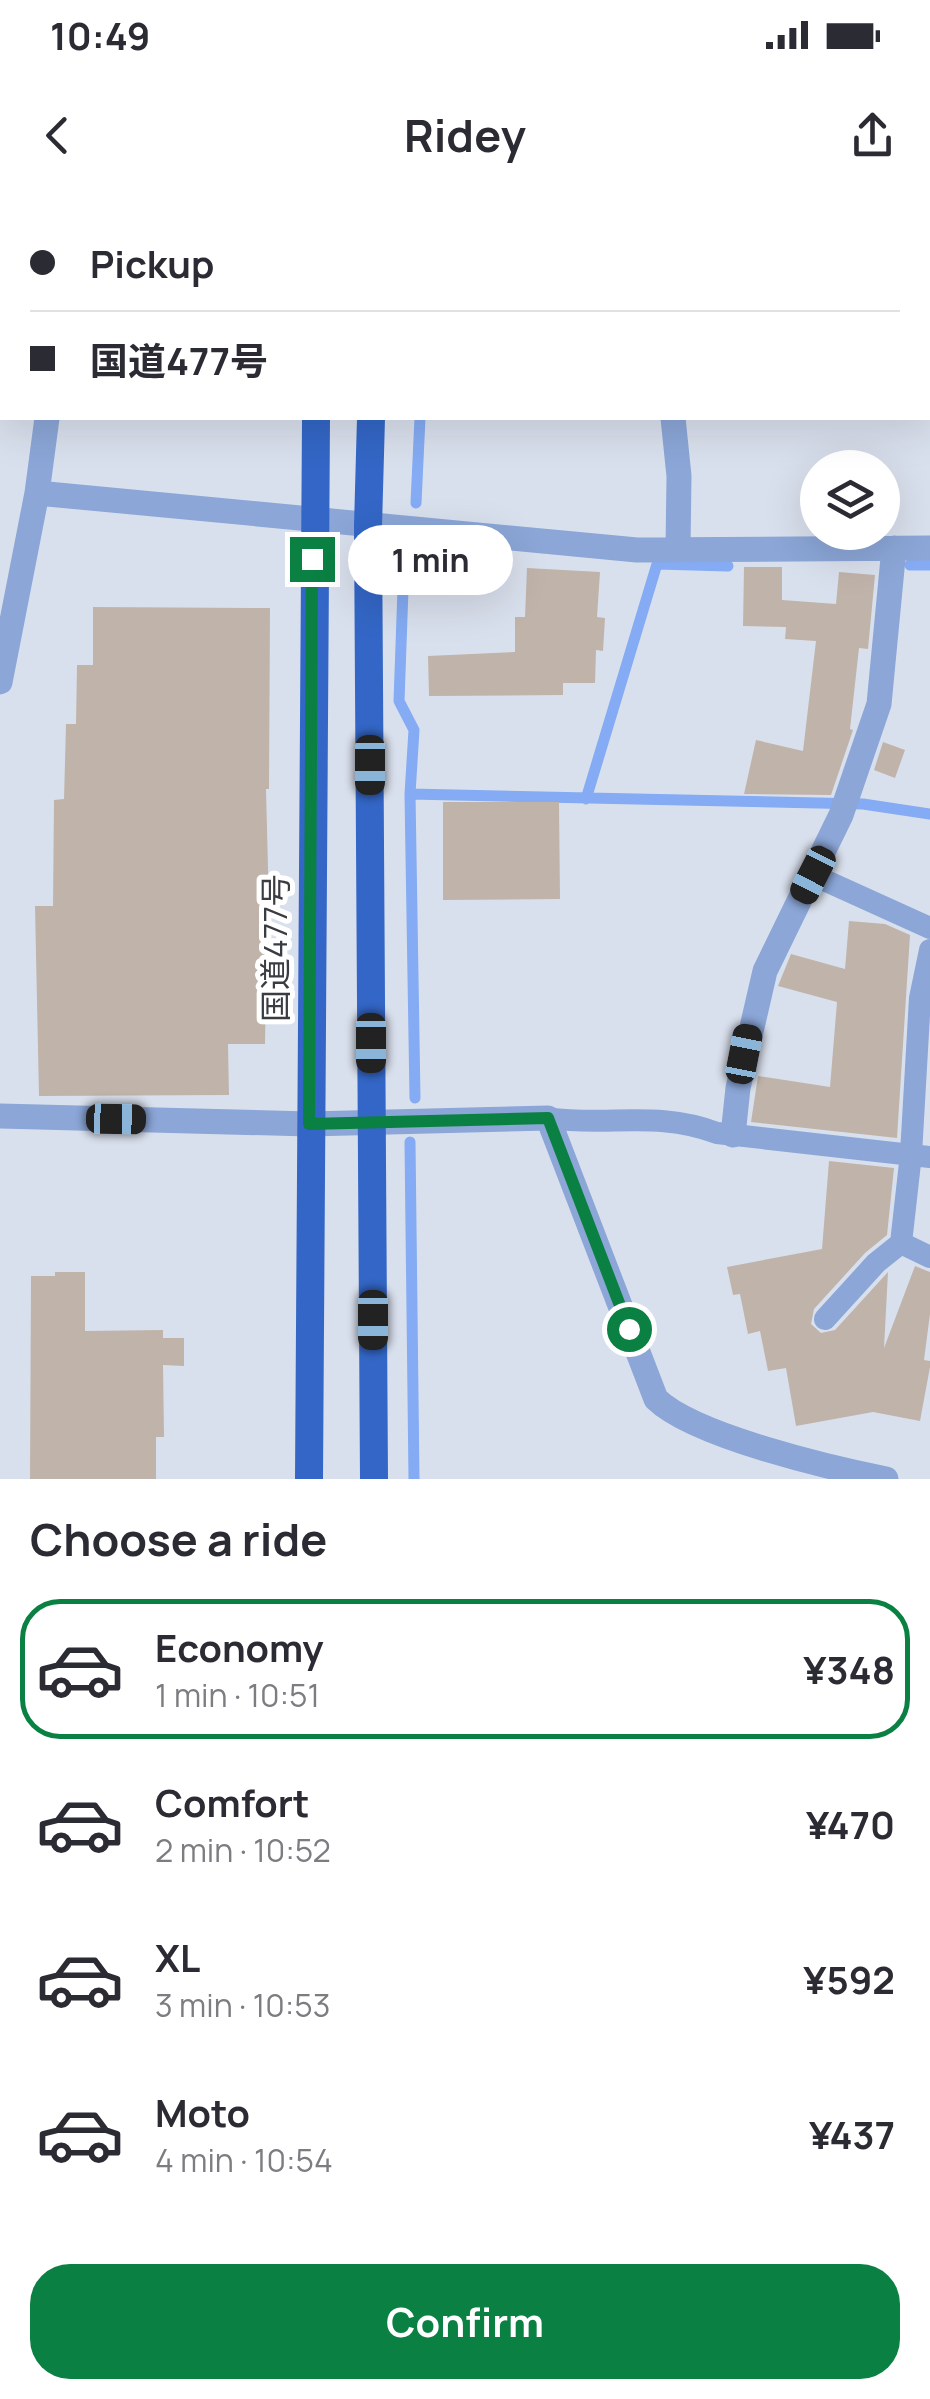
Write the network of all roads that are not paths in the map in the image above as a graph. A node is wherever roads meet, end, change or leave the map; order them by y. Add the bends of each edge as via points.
1 (47, 420) edge
2 (316, 420) edge
3 (371, 420) edge
4 (673, 420) edge
5 (37, 494) junction
6 (313, 521) junction
7 (368, 526) junction
8 (800, 548) edge
9 (900, 548) edge
10 (930, 548) edge
11 (678, 549) junction
12 (894, 550) edge
13 (0, 682) edge
14 (813, 875) junction
15 (930, 928) edge
16 (930, 950) edge
17 (0, 1116) edge
18 (548, 1118) junction
19 (371, 1122) junction
20 (309, 1124) junction
21 (733, 1135) junction
22 (920, 1155) edge
23 (901, 1243) junction
24 (930, 1257) edge
25 (826, 1318) dead end
26 (308, 1479) edge
27 (374, 1479) edge
28 (886, 1479) edge

1 - 5 street
2 - 6 highway, 国道477号
3 - 7 highway
4 - 11 street
5 - 6 street
5 - 13 street
6 - 7 street
6 - 20 highway, 国道477号
7 - 11 street
7 - 19 highway
8 - 11 street
9 - 10 street
12 - 14 street via 880,704
14 - 15 lane
14 - 21 street via 765,971
16 - 22 lane via 920,998
17 - 20 street
18 - 19 street
18 - 21 lane via 658,1120
18 - 28 street via 656,1399 697,1424
19 - 20 street
19 - 27 highway
20 - 26 highway, 国道477号
21 - 22 lane
22 - 23 lane
23 - 24 lane
23 - 25 lane

